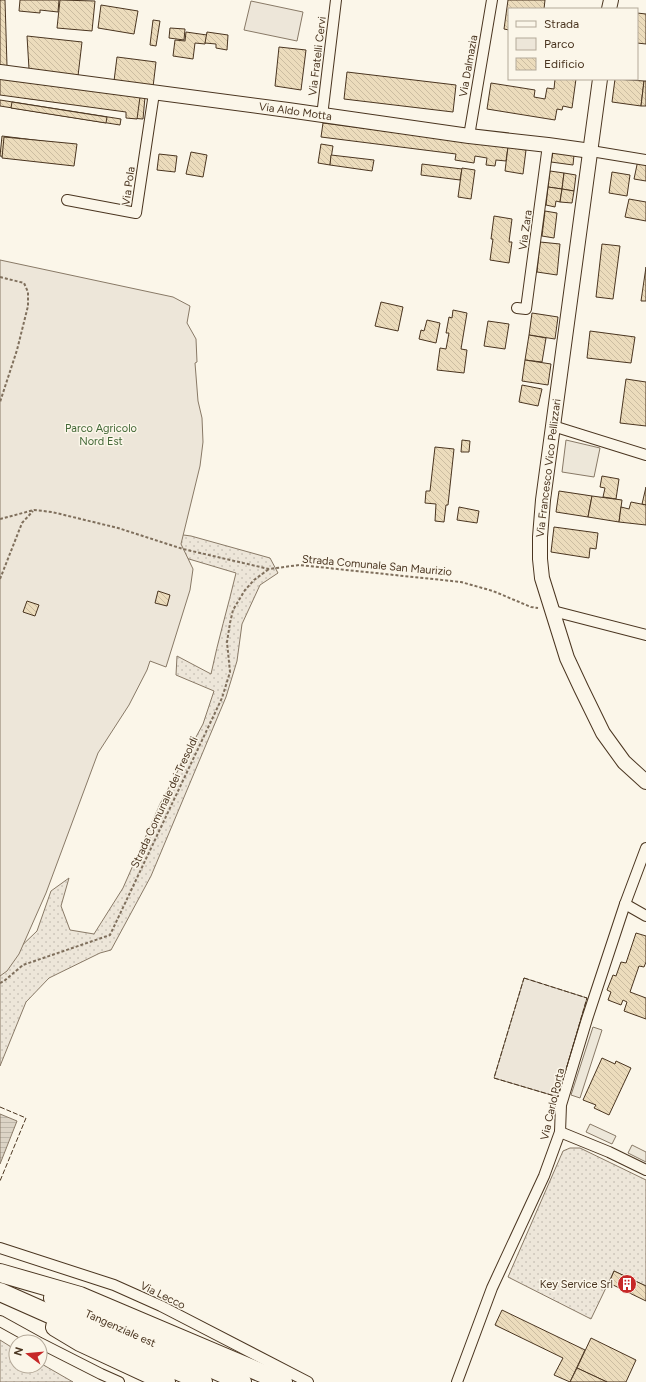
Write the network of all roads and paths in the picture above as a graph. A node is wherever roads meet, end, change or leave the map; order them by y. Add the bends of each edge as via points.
1 (336, 0) edge
2 (492, 0) edge
3 (0, 72) edge
4 (600, 80) edge
5 (154, 93) junction
6 (322, 116) junction
7 (469, 136) junction
8 (548, 145) junction
9 (591, 151) junction
10 (646, 160) edge
11 (68, 200) dead end
12 (0, 277) edge
13 (517, 308) dead end
14 (0, 402) edge
15 (553, 426) junction
16 (646, 455) edge
17 (34, 510) junction
18 (0, 519) edge
19 (269, 569) junction
20 (0, 579) edge
21 (553, 611) junction
22 (646, 635) edge
23 (646, 782) edge
24 (646, 848) edge
25 (625, 904) junction
26 (646, 916) edge
27 (0, 983) edge
28 (560, 1132) junction
29 (646, 1170) edge
30 (0, 1248) edge
31 (0, 1274) edge
32 (0, 1293) edge
33 (0, 1321) edge
34 (24, 1334) edge
35 (48, 1347) edge
36 (119, 1382) edge
37 (166, 1382) edge
38 (203, 1382) edge
39 (242, 1382) edge
40 (283, 1382) edge
41 (308, 1382) edge
42 (457, 1382) edge

1 - 6 street, Via Fratelli Cervi
2 - 7 street, Via Dalmazia
3 - 5 street, Via Aldo Motta
4 - 9 street, Via Francesco Vico Pellizzari
5 - 6 street, Via Aldo Motta
5 - 11 street, Via Pola via 136,213
6 - 7 street, Via Aldo Motta
7 - 8 street, Via Aldo Motta
8 - 9 street, Via Aldo Motta
8 - 13 street, Via Zara via 526,309
9 - 10 street
9 - 15 street, Via Francesco Vico Pellizzari
12 - 14 path via 24,283 28,292 25,321
15 - 16 street
15 - 21 street, Via Francesco Vico Pellizzari via 543,500 540,559 546,594
17 - 18 path, Strada Comunale San Maurizio
17 - 19 path, Strada Comunale San Maurizio via 118,528 183,549
17 - 20 path via 22,523
19 - 21 path, Strada Comunale San Maurizio via 299,565 461,582 493,591 531,607
19 - 27 path, Strada Comunale dei Tresoldi via 245,590 233,610 227,642 230,672 222,698 110,935 23,965
21 - 22 street
21 - 23 street, Via Francesco Vico Pellizzari via 567,658 603,733 624,762
24 - 25 street, Via Carlo Porta
25 - 26 street
25 - 28 street, Via Carlo Porta via 562,1105
28 - 29 street
28 - 42 street, Via Carlo Porta via 544,1176 492,1288
30 - 41 street, Via Lecco via 114,1285 161,1306
31 - 39 highway, Tangenziale est
31 - 40 highway via 80,1296
32 - 37 highway via 80,1342
32 - 38 highway, Tangenziale est
33 - 34 street
35 - 36 street

